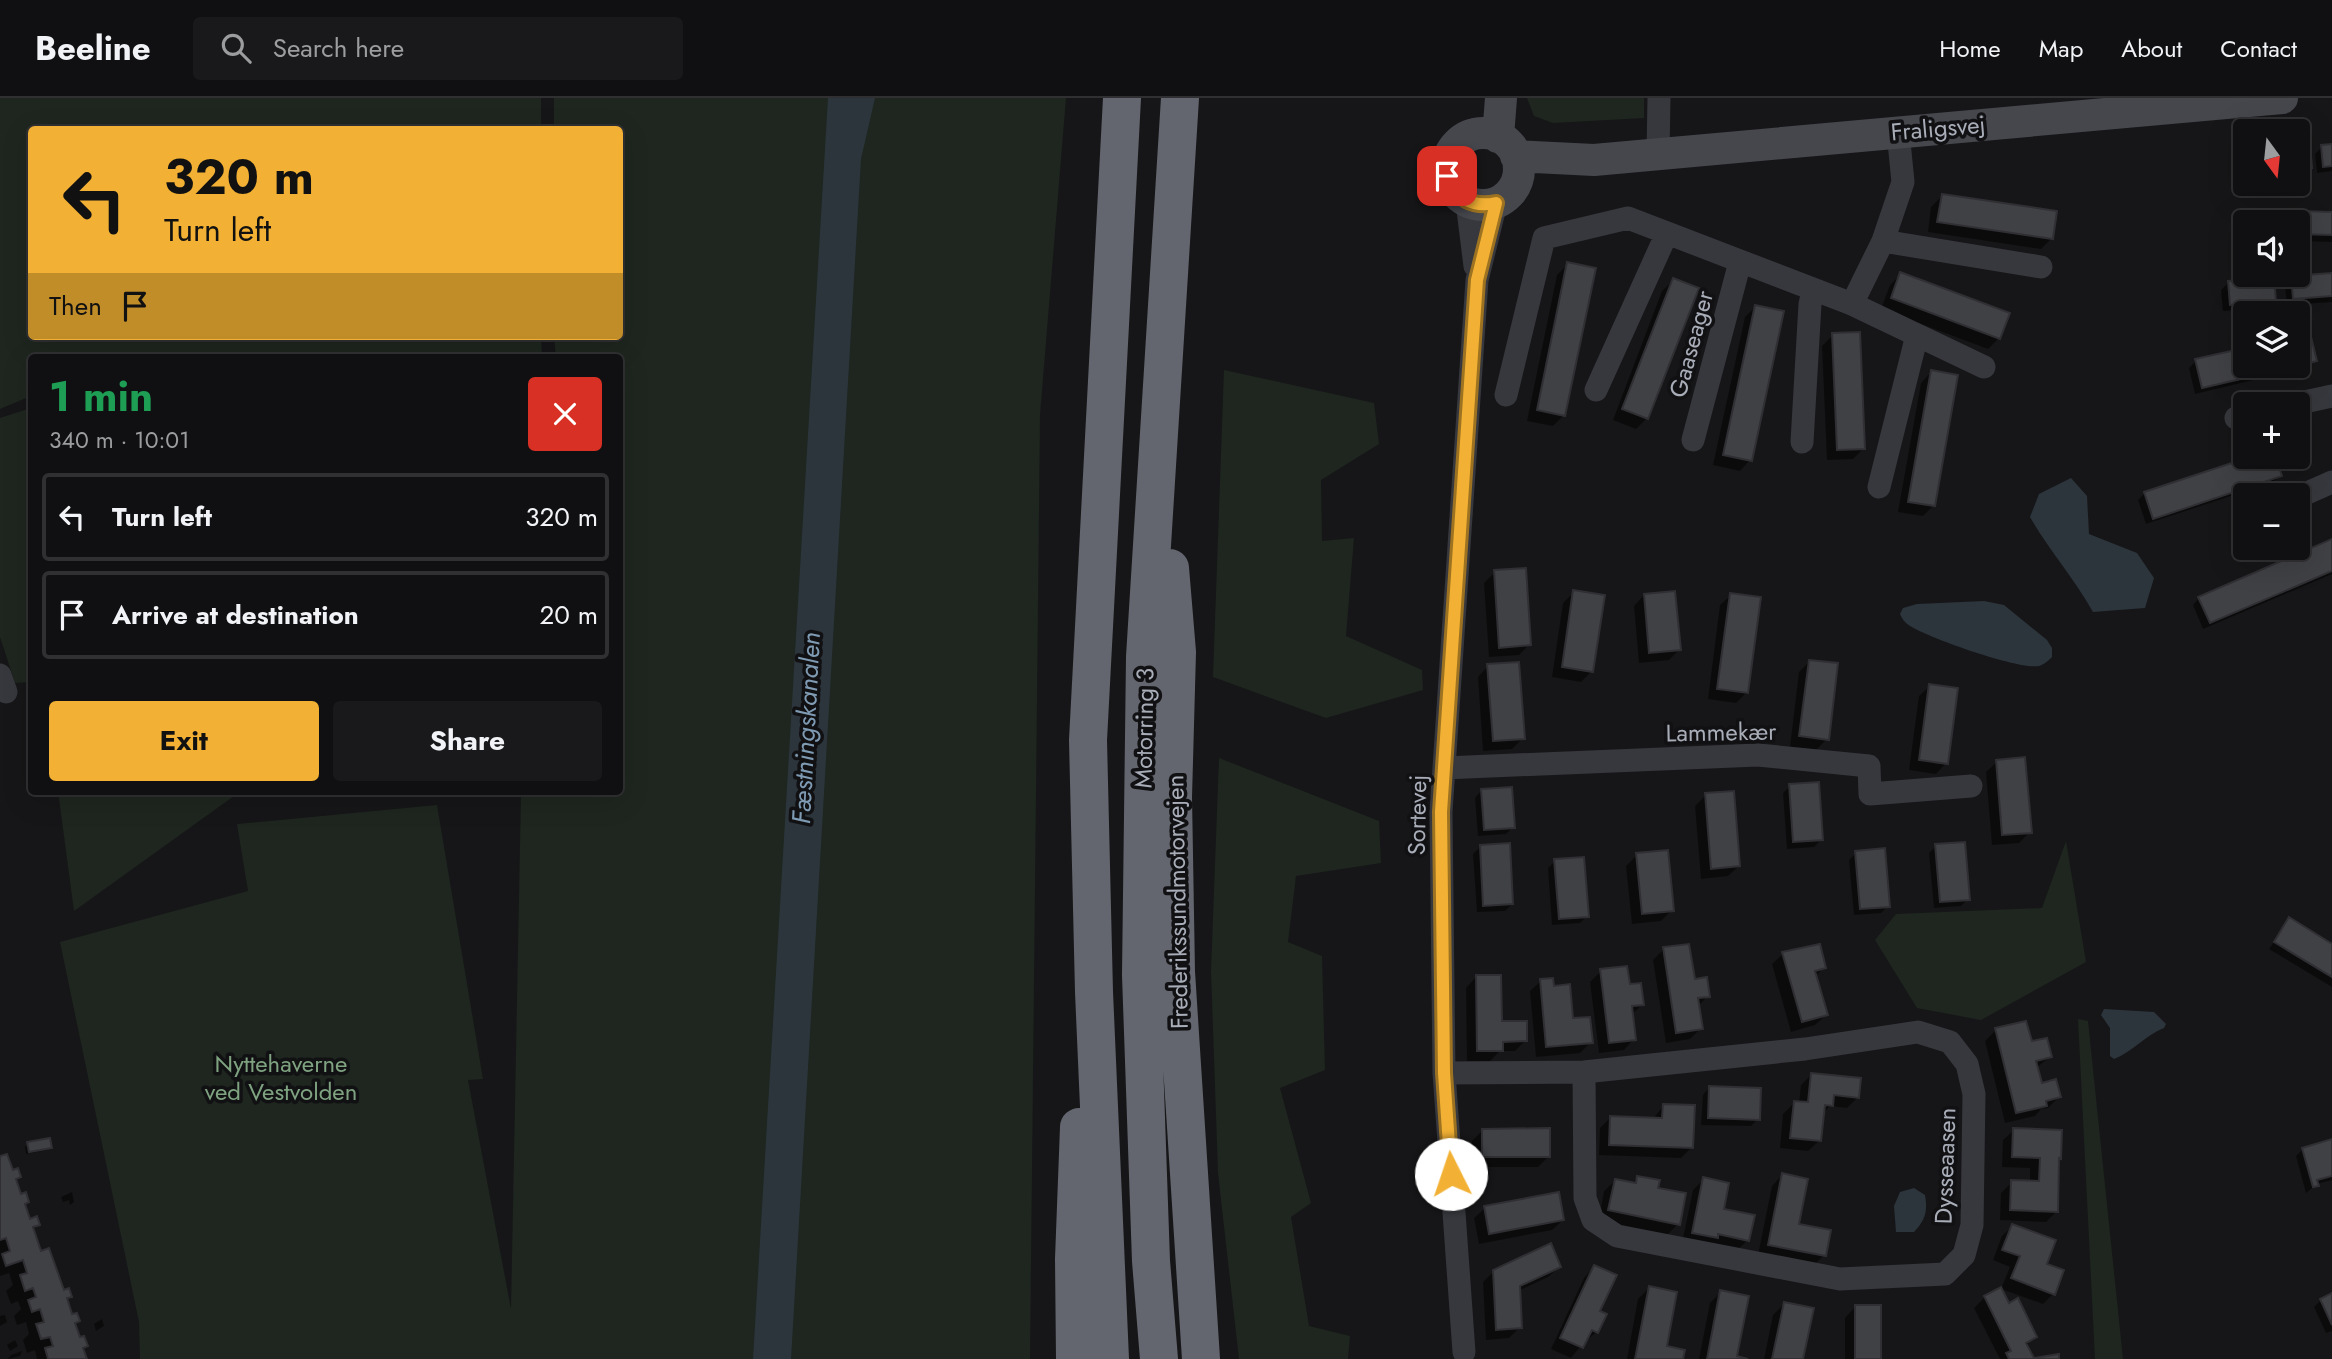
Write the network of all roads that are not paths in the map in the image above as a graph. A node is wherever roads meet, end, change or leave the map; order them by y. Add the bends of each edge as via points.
1 (1122, 98) edge
2 (1180, 98) edge
3 (1479, 98) edge
4 (1501, 98) edge
5 (1659, 98) edge
6 (2282, 98) edge
7 (1898, 132) junction
8 (1658, 153) junction
9 (1495, 169) junction
10 (1667, 233) junction
11 (1882, 241) junction
12 (1740, 261) junction
13 (2041, 267) dead end
14 (1813, 291) junction
15 (1852, 304) junction
16 (1917, 335) junction
17 (1984, 366) dead end
18 (1596, 390) dead end
19 (1506, 395) dead end
20 (2332, 396) edge
21 (2310, 401) edge
22 (1693, 440) dead end
23 (1802, 442) dead end
24 (1158, 445) junction
25 (2332, 482) edge
26 (1879, 487) dead end
27 (2310, 492) edge
28 (1444, 768) junction
29 (1971, 786) dead end
30 (1094, 992) junction
31 (1584, 1072) junction
32 (1444, 1073) junction
33 (1464, 1352) dead end
34 (1075, 1359) edge
35 (1110, 1359) edge
36 (1159, 1359) edge
37 (1201, 1359) edge

1 - 30 highway via 1087,740
2 - 24 highway, Motorring 3
3 - 9 street
4 - 9 street
5 - 8 street
6 - 7 street, Fraligsvej
7 - 8 street, Fraligsvej
7 - 11 street via 1903,182
8 - 9 street, Fraligsvej
9 - 28 street, Sortevej via 1477,280
10 - 12 street
10 - 18 street
10 - 19 street via 1628,218 1544,238
11 - 13 street
11 - 15 street
12 - 14 street
12 - 22 street, Gaaseager
14 - 15 street
14 - 23 street
15 - 16 street
16 - 17 street
16 - 26 street
20 - 21 street
24 - 36 highway, Motorring 3 via 1145,657 1141,975
24 - 37 highway, Frederikssundmotorvejen via 1178,652 1173,797 1176,972
25 - 27 street
28 - 29 street, Lammekær via 1758,755 1869,766 1870,794
28 - 32 street, Sortevej
30 - 34 highway via 1076,1148
30 - 35 highway
31 - 31 street, Dysseaasen via 1918,1032 1950,1042 1967,1064 1974,1094 1972,1225 1964,1255 1945,1274 1840,1279 1617,1236 1592,1220 1585,1198
31 - 32 street, Dysseaasen
32 - 33 street, Sortevej

